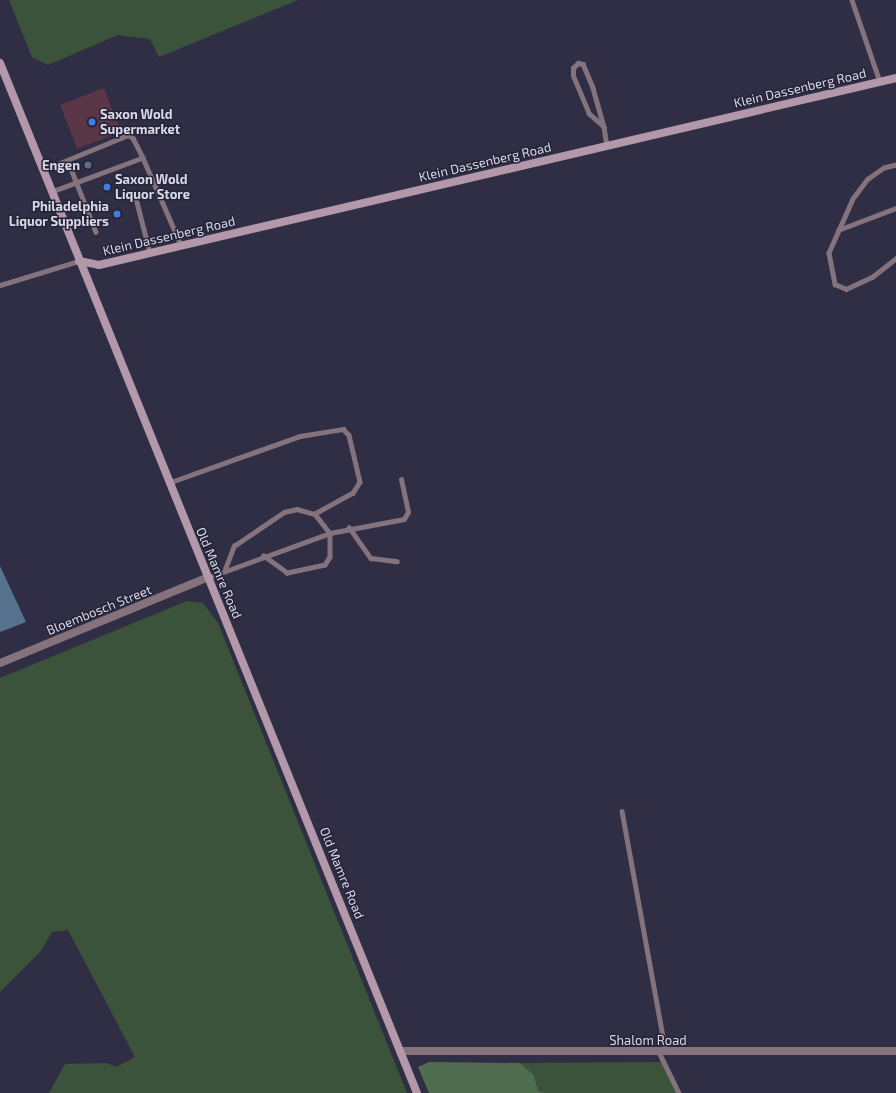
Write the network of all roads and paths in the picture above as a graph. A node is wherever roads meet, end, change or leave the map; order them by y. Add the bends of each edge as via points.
1 (852, 0) edge
2 (0, 63) edge
3 (896, 78) edge
4 (880, 82) junction
5 (604, 127) junction
6 (607, 145) junction
7 (144, 158) junction
8 (68, 161) junction
9 (896, 165) edge
10 (43, 170) junction
11 (77, 183) junction
12 (52, 192) junction
13 (136, 198) dead end
14 (896, 208) edge
15 (838, 230) junction
16 (96, 232) dead end
17 (182, 245) junction
18 (150, 252) junction
19 (896, 258) edge
20 (79, 261) junction
21 (0, 285) edge
22 (401, 480) dead end
23 (168, 483) junction
24 (315, 514) junction
25 (349, 527) junction
26 (330, 532) junction
27 (264, 556) junction
28 (397, 562) dead end
29 (224, 569) junction
30 (206, 578) junction
31 (0, 663) edge
32 (622, 811) dead end
33 (400, 1051) junction
34 (896, 1051) edge
35 (662, 1052) junction
36 (417, 1093) edge
37 (679, 1093) edge

1 - 4 lane
2 - 10 main road, Old Mamre Road
3 - 4 main road, Klein Dassenberg Road
4 - 6 main road, Klein Dassenberg Road
5 - 5 lane via 588,75 583,64 578,63 573,68 573,76 589,114
5 - 6 lane
6 - 17 main road, Klein Dassenberg Road
7 - 8 lane via 133,138 128,135
7 - 11 lane
7 - 17 lane
8 - 10 lane
8 - 11 lane
9 - 15 lane via 884,168 868,179
10 - 12 main road, Old Mamre Road
11 - 12 lane
11 - 16 lane
12 - 20 main road, Old Mamre Road
13 - 18 lane
14 - 15 lane
15 - 19 lane via 830,245 829,262 835,284 841,289 872,277
17 - 18 main road, Klein Dassenberg Road
18 - 20 main road, Klein Dassenberg Road via 99,264
20 - 21 lane
20 - 23 main road, Old Mamre Road
22 - 25 lane via 407,517
23 - 24 lane via 300,436 342,430 349,435 360,482 353,494
23 - 30 main road, Old Mamre Road
24 - 26 lane
24 - 29 lane via 297,509 270,518 234,546
25 - 26 lane
25 - 28 lane via 371,558
26 - 27 lane
26 - 27 lane via 330,557 325,565 287,573
27 - 29 lane
29 - 30 lane
30 - 31 street, Bloembosch Street
30 - 33 main road, Old Mamre Road via 239,650
32 - 35 lane
33 - 35 street, Shalom Road
33 - 36 main road, Old Mamre Road
34 - 35 street, Shalom Road
35 - 37 lane

